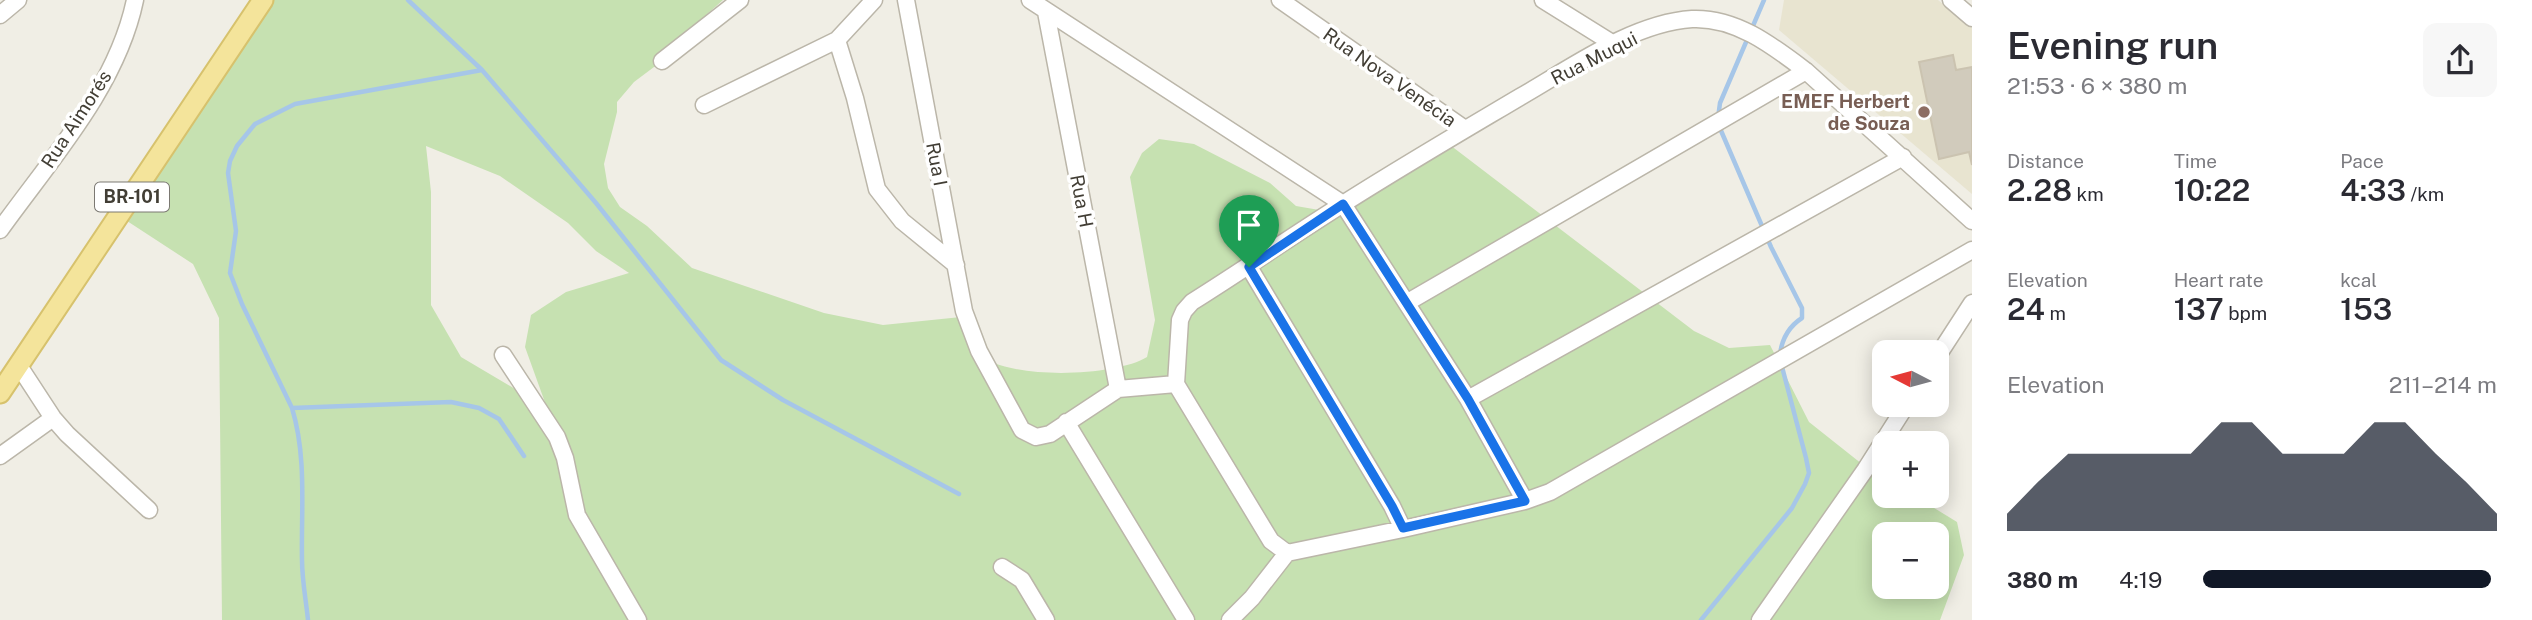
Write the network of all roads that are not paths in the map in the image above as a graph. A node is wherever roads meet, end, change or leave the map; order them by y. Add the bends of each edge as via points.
1 (18, 0) edge
2 (135, 0) edge
3 (263, 0) edge
4 (740, 0) edge
5 (874, 0) edge
6 (906, 0) edge
7 (1030, 0) edge
8 (1280, 0) edge
9 (1543, 0) edge
10 (1951, 0) edge
11 (1046, 12) junction
12 (0, 15) edge
13 (1972, 18) edge
14 (837, 40) junction
15 (1612, 43) junction
16 (662, 61) dead end
17 (1806, 71) junction
18 (704, 105) dead end
19 (1465, 129) junction
20 (1903, 157) junction
21 (1343, 204) junction
22 (1972, 221) edge
23 (0, 230) edge
24 (1972, 250) edge
25 (956, 265) junction
26 (1249, 267) junction
27 (1408, 302) junction
28 (1972, 303) edge
29 (1948, 340) edge
30 (503, 355) dead end
31 (19, 366) junction
32 (1176, 384) junction
33 (1118, 389) junction
34 (0, 393) edge
35 (1468, 399) junction
36 (1899, 417) edge
37 (53, 418) junction
38 (1066, 422) junction
39 (0, 456) edge
40 (1525, 501) junction
41 (149, 510) dead end
42 (1403, 528) junction
43 (1287, 553) junction
44 (1003, 567) dead end
45 (638, 620) edge
46 (1046, 620) edge
47 (1186, 620) edge
48 (1230, 620) edge
49 (1760, 620) edge

1 - 12 street
2 - 23 street, Rua Aimorés via 102,88
3 - 31 main road, BR-101
4 - 16 street
5 - 14 street
6 - 25 street, Rua I
7 - 11 street
8 - 19 street, Rua Nova Venécia
9 - 15 street
10 - 13 street
11 - 21 street
11 - 33 street, Rua H
14 - 18 street
14 - 25 street via 877,189 902,221
15 - 17 street, Rua Muqui via 1692,19 1719,21 1750,33
15 - 19 street, Rua Muqui
17 - 20 street, Rua Muqui
17 - 27 street
19 - 21 street, Rua Muqui
20 - 22 street, Rua Muqui
20 - 35 street
21 - 26 street, Rua Muqui
21 - 27 street
24 - 40 street via 1550,492
25 - 38 street, Rua I via 969,329 1022,430 1037,437
26 - 32 street, Rua Muqui via 1184,311
26 - 42 street
27 - 35 street
28 - 29 street
30 - 45 street via 557,437 577,515
31 - 34 main road, BR-101
31 - 37 street
32 - 33 street
32 - 43 street via 1271,541
33 - 38 street
35 - 40 street
36 - 49 street
37 - 39 street
37 - 41 street
38 - 47 street
40 - 42 street
42 - 43 street
43 - 48 street
44 - 46 street via 1023,580

